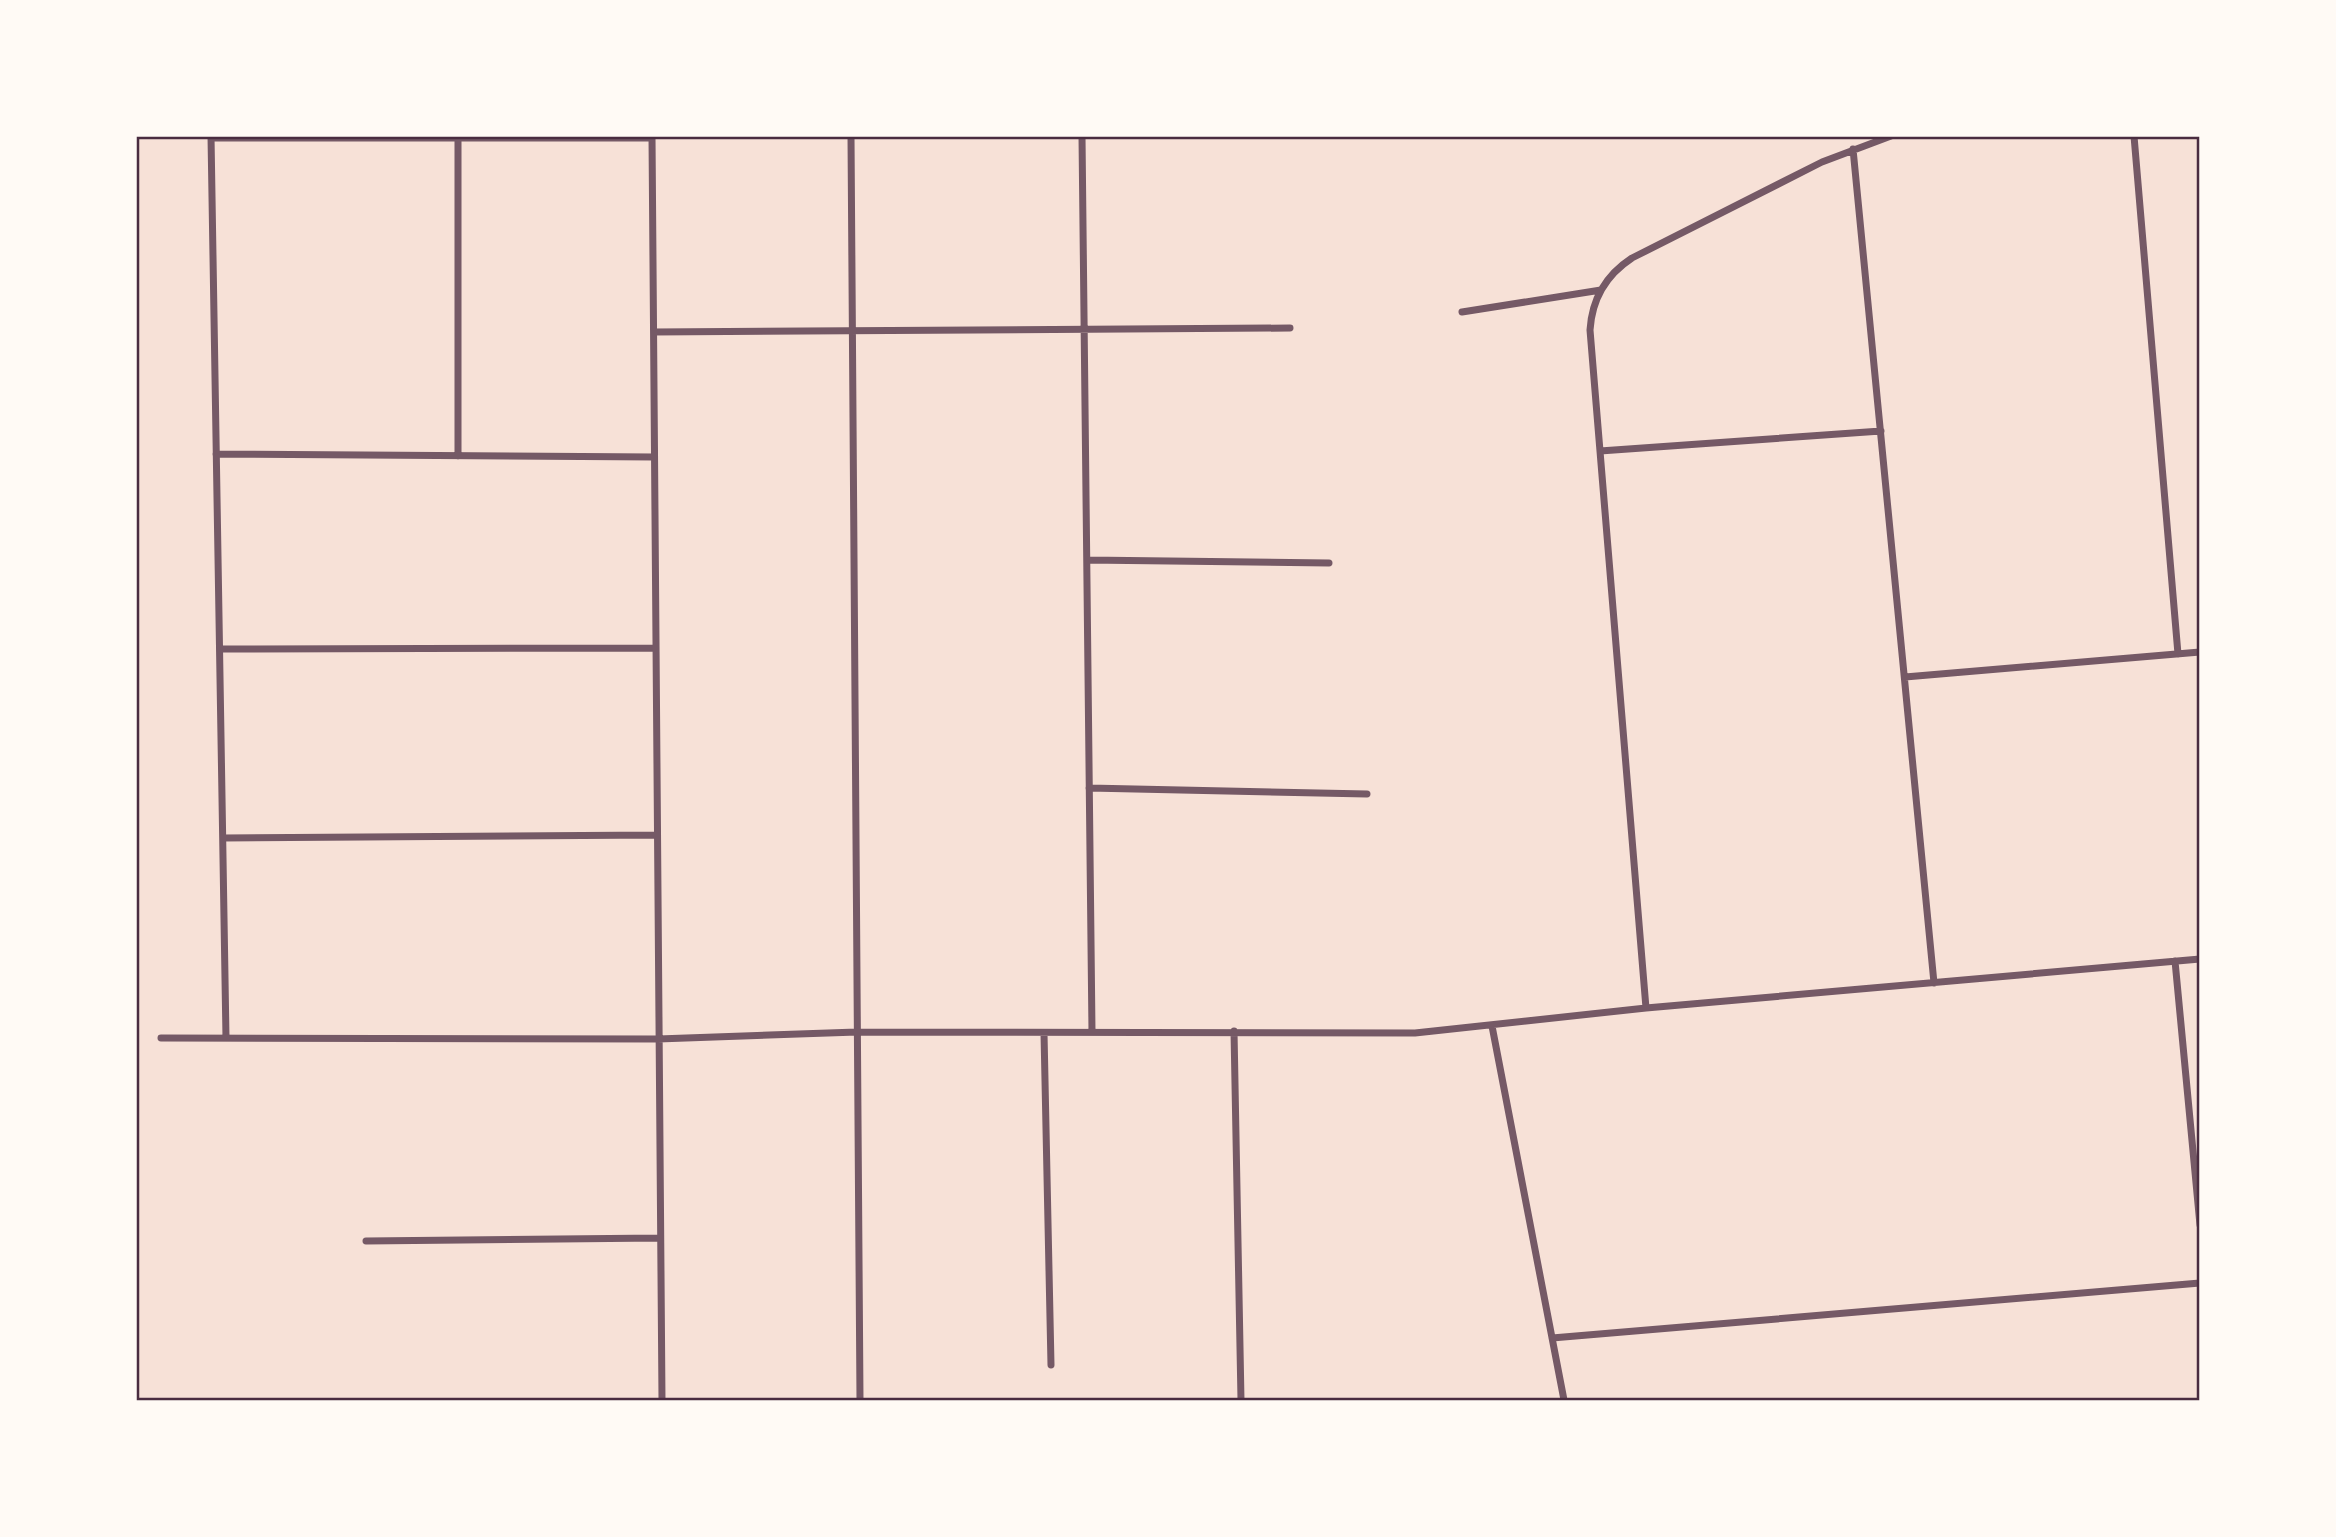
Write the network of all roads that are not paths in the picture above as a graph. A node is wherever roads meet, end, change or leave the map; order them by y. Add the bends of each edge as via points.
1 (851, 136) edge
2 (1082, 136) edge
3 (1891, 136) edge
4 (2134, 136) edge
5 (211, 137) edge
6 (652, 137) edge
7 (458, 138) edge
8 (1853, 149) junction
9 (1601, 290) junction
10 (1462, 312) dead end
11 (1290, 328) dead end
12 (1084, 329) junction
13 (852, 331) junction
14 (654, 332) junction
15 (1881, 431) junction
16 (1600, 451) junction
17 (216, 454) junction
18 (458, 456) junction
19 (654, 457) junction
20 (1087, 560) junction
21 (1329, 563) dead end
22 (220, 649) junction
23 (656, 649) junction
24 (2200, 652) edge
25 (2178, 654) junction
26 (1905, 677) junction
27 (1089, 788) junction
28 (1367, 794) dead end
29 (657, 835) junction
30 (223, 838) junction
31 (2200, 959) edge
32 (2175, 961) junction
33 (1934, 983) junction
34 (1646, 1008) junction
35 (1492, 1026) junction
36 (1234, 1031) junction
37 (857, 1032) junction
38 (1092, 1032) junction
39 (1044, 1033) junction
40 (161, 1038) dead end
41 (226, 1038) junction
42 (658, 1039) junction
43 (2200, 1225) edge
44 (660, 1238) junction
45 (366, 1241) dead end
46 (2200, 1283) edge
47 (1552, 1338) junction
48 (1051, 1365) dead end
49 (662, 1401) edge
50 (860, 1401) edge
51 (1241, 1401) edge
52 (1564, 1401) edge

1 - 13 street
2 - 12 street
3 - 8 street
4 - 25 street
5 - 7 street
5 - 17 street
6 - 7 street
6 - 14 street
7 - 18 street
8 - 9 street via 1632,258
8 - 15 street
9 - 10 street
9 - 16 street via 1590,330
11 - 12 street
12 - 13 street
12 - 20 street
13 - 14 street
13 - 37 street
14 - 19 street
15 - 16 street
15 - 26 street
16 - 34 street
17 - 18 street
17 - 22 street
18 - 19 street
19 - 23 street
20 - 21 street
20 - 27 street
22 - 23 street
22 - 30 street
23 - 29 street
24 - 25 street
25 - 26 street
26 - 33 street
27 - 28 street
27 - 38 street
29 - 30 street
29 - 42 street
30 - 41 street
31 - 32 street
32 - 33 street
32 - 43 street
33 - 34 street
34 - 35 street
35 - 36 street via 1377,1034
35 - 47 street
36 - 38 street
36 - 51 street
37 - 39 street
37 - 42 street
37 - 50 street
38 - 39 street
39 - 48 street
40 - 41 street
41 - 42 street
42 - 44 street
44 - 45 street
44 - 49 street
46 - 47 street
47 - 52 street

